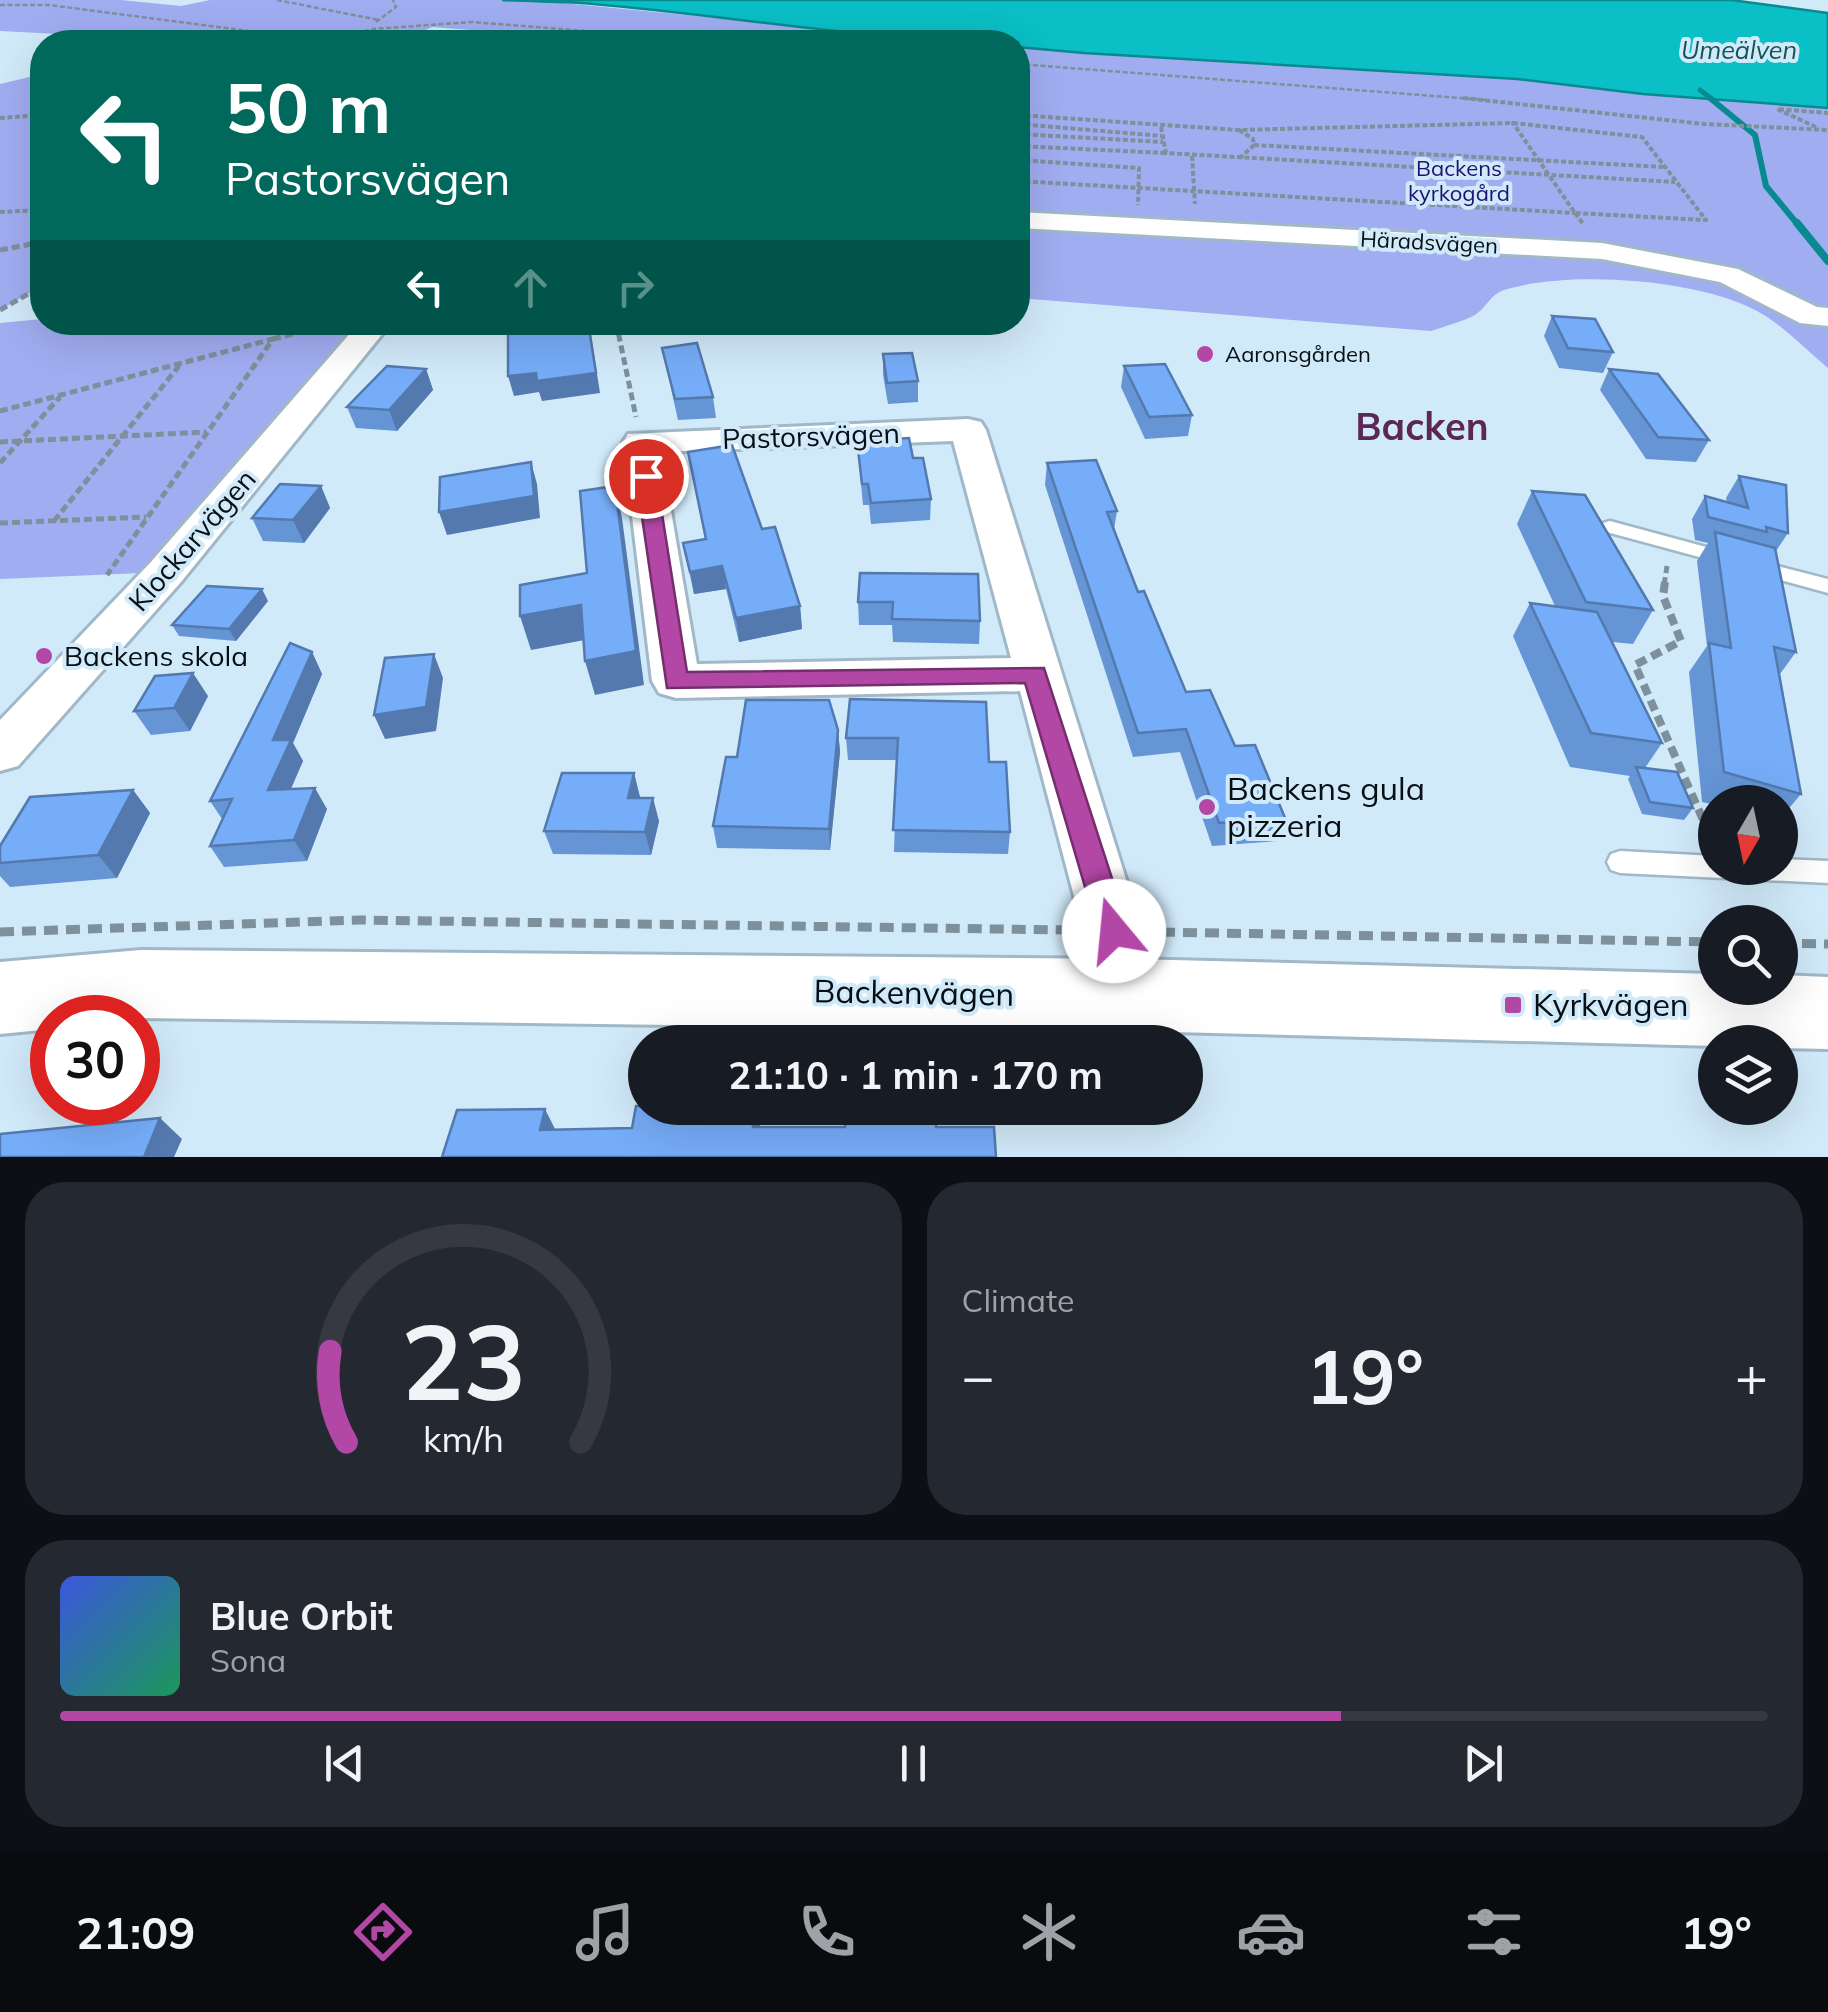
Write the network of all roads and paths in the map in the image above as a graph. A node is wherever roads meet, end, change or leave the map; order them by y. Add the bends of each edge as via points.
1 (277, 0) edge
2 (393, 0) edge
3 (0, 5) edge
4 (379, 20) junction
5 (366, 28) junction
6 (240, 30) edge
7 (361, 30) edge
8 (548, 30) edge
9 (1030, 65) edge
10 (1828, 113) edge
11 (30, 116) edge
12 (1030, 116) edge
13 (0, 118) edge
14 (1513, 123) junction
15 (1030, 125) edge
16 (1161, 127) junction
17 (1238, 130) junction
18 (1825, 130) edge
19 (1030, 134) edge
20 (1162, 139) junction
21 (1254, 146) junction
22 (1030, 147) edge
23 (1166, 153) junction
24 (1192, 156) junction
25 (1240, 158) junction
26 (1030, 161) edge
27 (1538, 161) junction
28 (1666, 168) junction
29 (1548, 174) junction
30 (1030, 182) edge
31 (1676, 182) junction
32 (1138, 188) junction
33 (1194, 191) junction
34 (1121, 205) dead end
35 (30, 211) edge
36 (0, 212) edge
37 (1575, 213) junction
38 (1030, 221) edge
39 (1197, 229) junction
40 (30, 245) edge
41 (0, 251) edge
42 (1602, 251) junction
43 (30, 293) edge
44 (0, 310) edge
45 (1822, 325) edge
46 (288, 335) edge
47 (366, 335) edge
48 (619, 335) edge
49 (273, 339) junction
50 (180, 364) junction
51 (61, 396) junction
52 (0, 410) edge
53 (207, 432) junction
54 (121, 436) junction
55 (20, 441) junction
56 (0, 442) edge
57 (642, 442) junction
58 (0, 463) edge
59 (148, 517) junction
60 (54, 521) junction
61 (0, 523) edge
62 (1610, 527) dead end
63 (1670, 544) junction
64 (107, 575) dead end
65 (1828, 586) edge
66 (1035, 674) junction
67 (0, 752) edge
68 (1698, 808) edge
69 (1620, 862) dead end
70 (1698, 866) edge
71 (1798, 871) edge
72 (1828, 872) edge
73 (0, 932) edge
74 (1698, 943) edge
75 (1798, 943) edge
76 (1828, 944) edge
77 (1122, 963) junction
78 (0, 998) edge
79 (1828, 1013) edge

1 - 4 path
2 - 4 path via 396,7
3 - 6 path via 48,4
4 - 5 path
5 - 7 path
5 - 8 path via 464,24
9 - 18 path
10 - 18 path via 1777,109
11 - 13 path
12 - 16 path
14 - 17 path
14 - 27 path
14 - 28 path via 1642,137
15 - 20 path
16 - 17 path
16 - 20 path
17 - 21 path
19 - 20 path
20 - 23 path
21 - 25 path
21 - 27 path
22 - 23 path
23 - 24 path
24 - 25 path
24 - 33 path
25 - 29 path
26 - 32 path via 1139,168
27 - 28 path
27 - 29 path
28 - 31 path
29 - 31 path
29 - 37 path
30 - 32 path
31 - 37 path via 1706,220
32 - 33 path
32 - 34 path via 1138,206
33 - 37 path
33 - 39 path
35 - 36 path
37 - 42 path
38 - 39 street, Häradsvägen
39 - 42 street, Häradsvägen
40 - 41 path
42 - 45 street, Häradsvägen via 1728,276
43 - 44 path
46 - 49 path
47 - 67 street, Klockarvägen via 166,572
48 - 57 path
49 - 50 path
49 - 53 path
50 - 51 path
50 - 54 path
51 - 52 path
51 - 55 path
53 - 54 path
53 - 59 path
54 - 55 path
54 - 60 path
55 - 56 path
55 - 58 path
57 - 66 street, Pastorsvägen via 968,430
57 - 66 street via 676,682
59 - 60 path
59 - 64 path
60 - 61 path
62 - 63 lane
63 - 65 lane
63 - 68 path via 1663,596 1681,641 1635,665
66 - 77 street, Pastorsvägen
69 - 70 lane
71 - 72 lane
73 - 77 path via 359,920
74 - 77 path
75 - 76 path
77 - 78 street, Backenvägen via 141,985
77 - 79 street, Backenvägen

